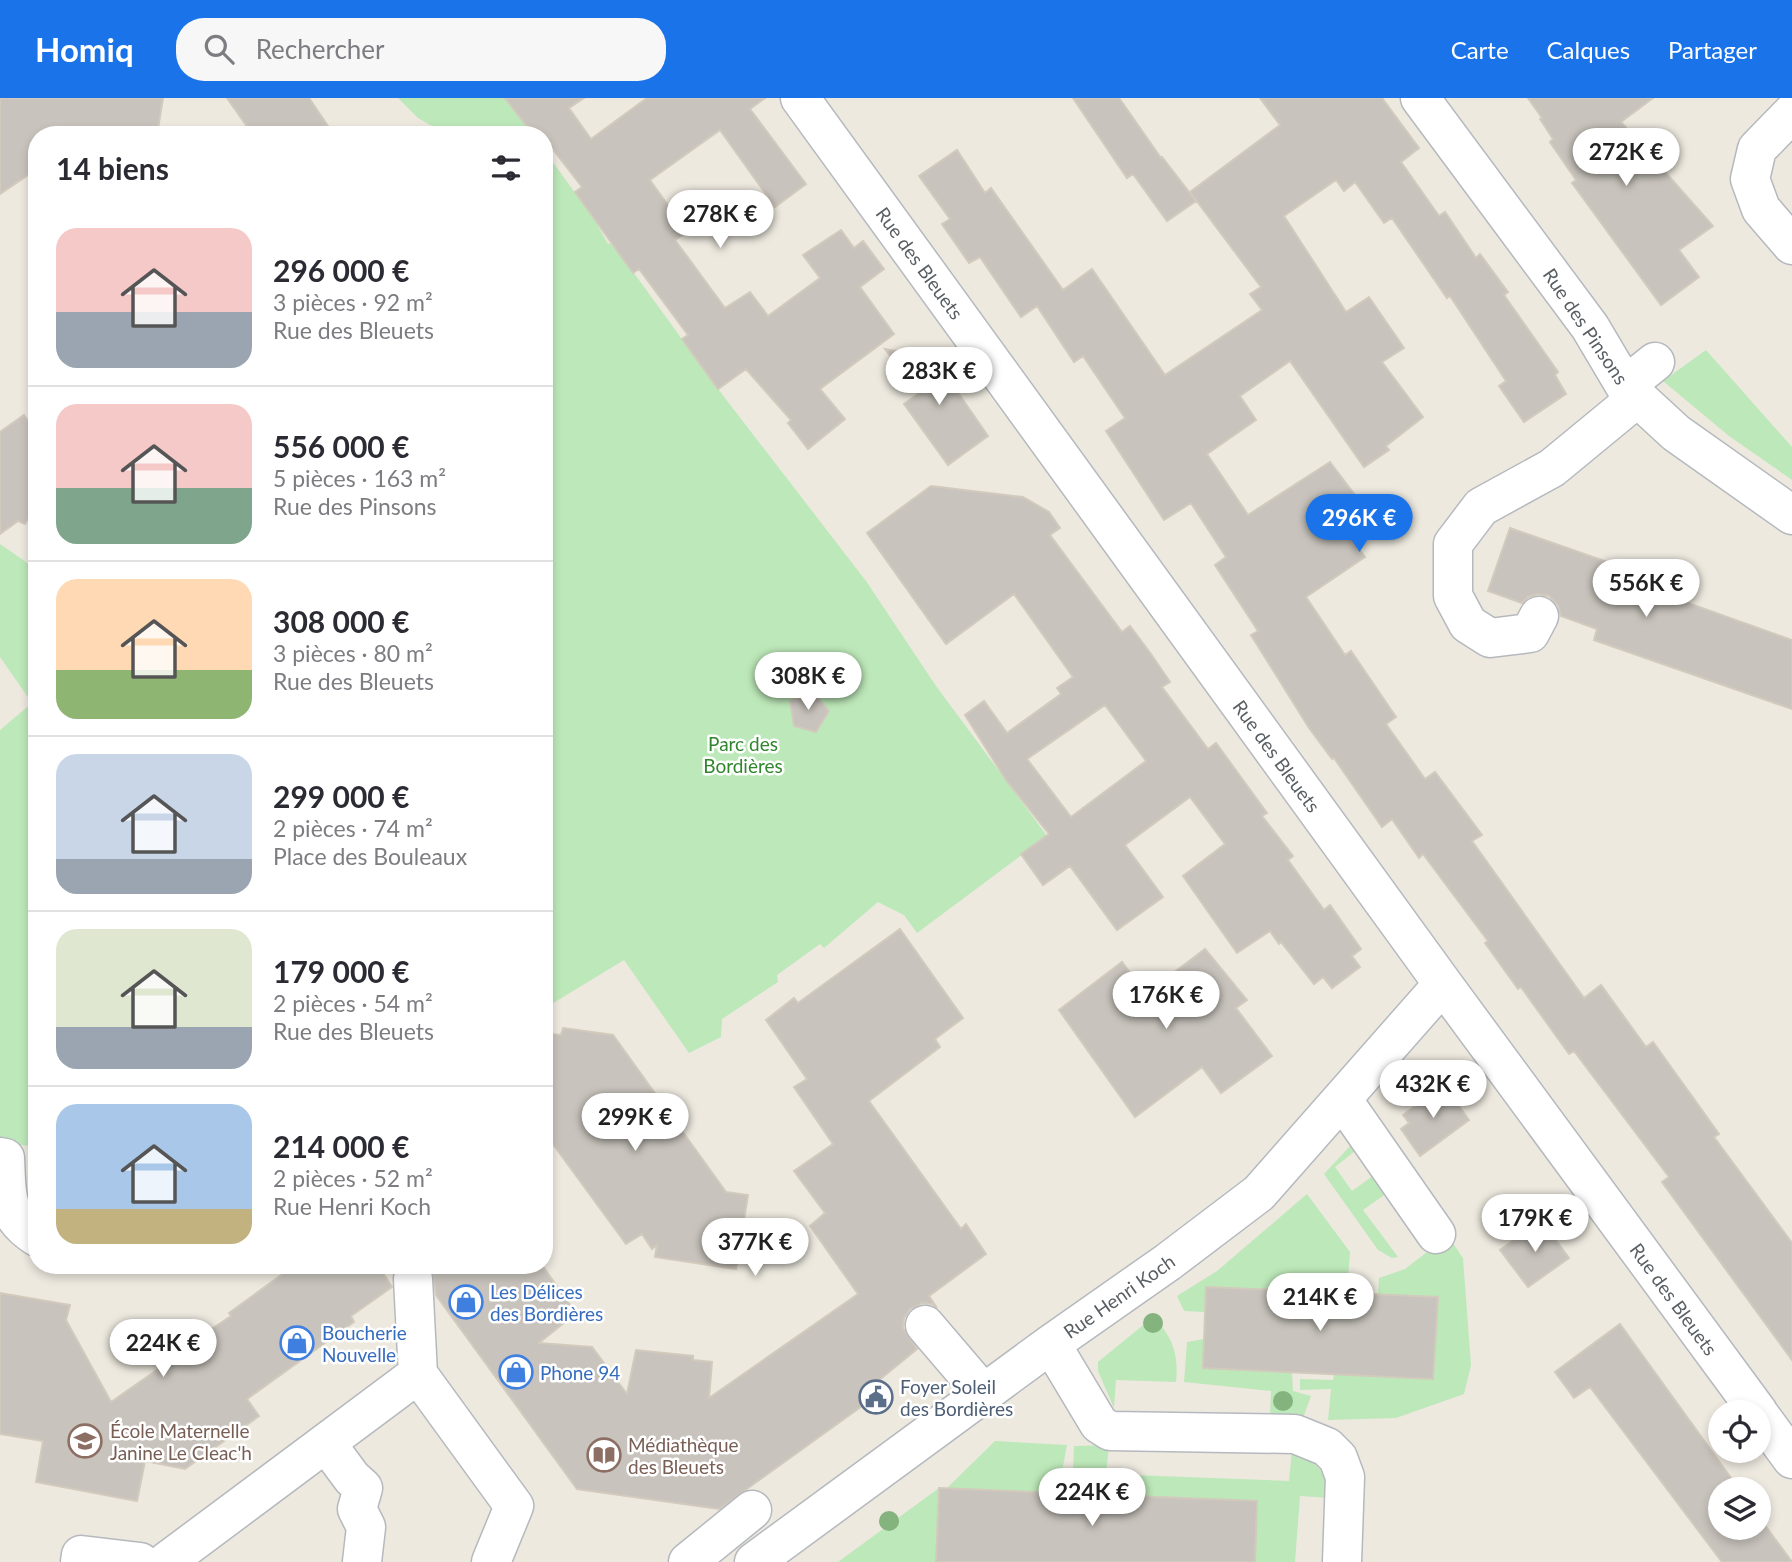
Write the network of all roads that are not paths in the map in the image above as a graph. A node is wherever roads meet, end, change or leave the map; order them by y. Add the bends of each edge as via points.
1 (800, 98) edge
2 (1420, 98) edge
3 (1792, 113) edge
4 (1792, 245) edge
5 (1654, 362) dead end
6 (1631, 392) junction
7 (1792, 514) edge
8 (1539, 616) dead end
9 (1443, 984) junction
10 (1342, 1099) junction
11 (0, 1157) edge
12 (28, 1232) edge
13 (1436, 1234) dead end
14 (413, 1279) dead end
15 (925, 1325) dead end
16 (1051, 1344) junction
17 (418, 1374) junction
18 (984, 1394) junction
19 (1748, 1400) edge
20 (1771, 1431) edge
21 (326, 1443) junction
22 (1792, 1459) edge
23 (752, 1510) dead end
24 (80, 1562) edge
25 (140, 1562) edge
26 (166, 1562) edge
27 (362, 1562) edge
28 (491, 1562) edge
29 (688, 1562) edge
30 (754, 1562) edge
31 (1342, 1562) edge

1 - 9 street, Rue des Bleuets
2 - 6 street, Rue des Pinsons via 1591,327
3 - 4 street via 1757,149 1750,179 1761,209
5 - 6 street
6 - 7 street, Rue des Pinsons via 1675,433 1703,470
6 - 8 street via 1552,468 1481,507 1453,544 1453,596 1468,624 1490,638 1530,633
9 - 10 street, Rue Henri Koch
9 - 19 street, Rue des Bleuets
10 - 13 street
10 - 16 street, Rue Henri Koch via 1258,1193
11 - 12 street via 5,1158 7,1203
14 - 17 street
15 - 18 street
16 - 18 street, Rue Henri Koch
16 - 31 street via 1099,1424 1110,1431 1294,1434 1327,1447 1338,1458 1345,1477
17 - 21 street
17 - 28 street via 514,1506
18 - 30 street, Rue Henri Koch
20 - 22 street, Rue des Bleuets
21 - 26 street
21 - 27 street via 363,1488 357,1509 366,1527
23 - 29 street
24 - 25 street via 81,1555

